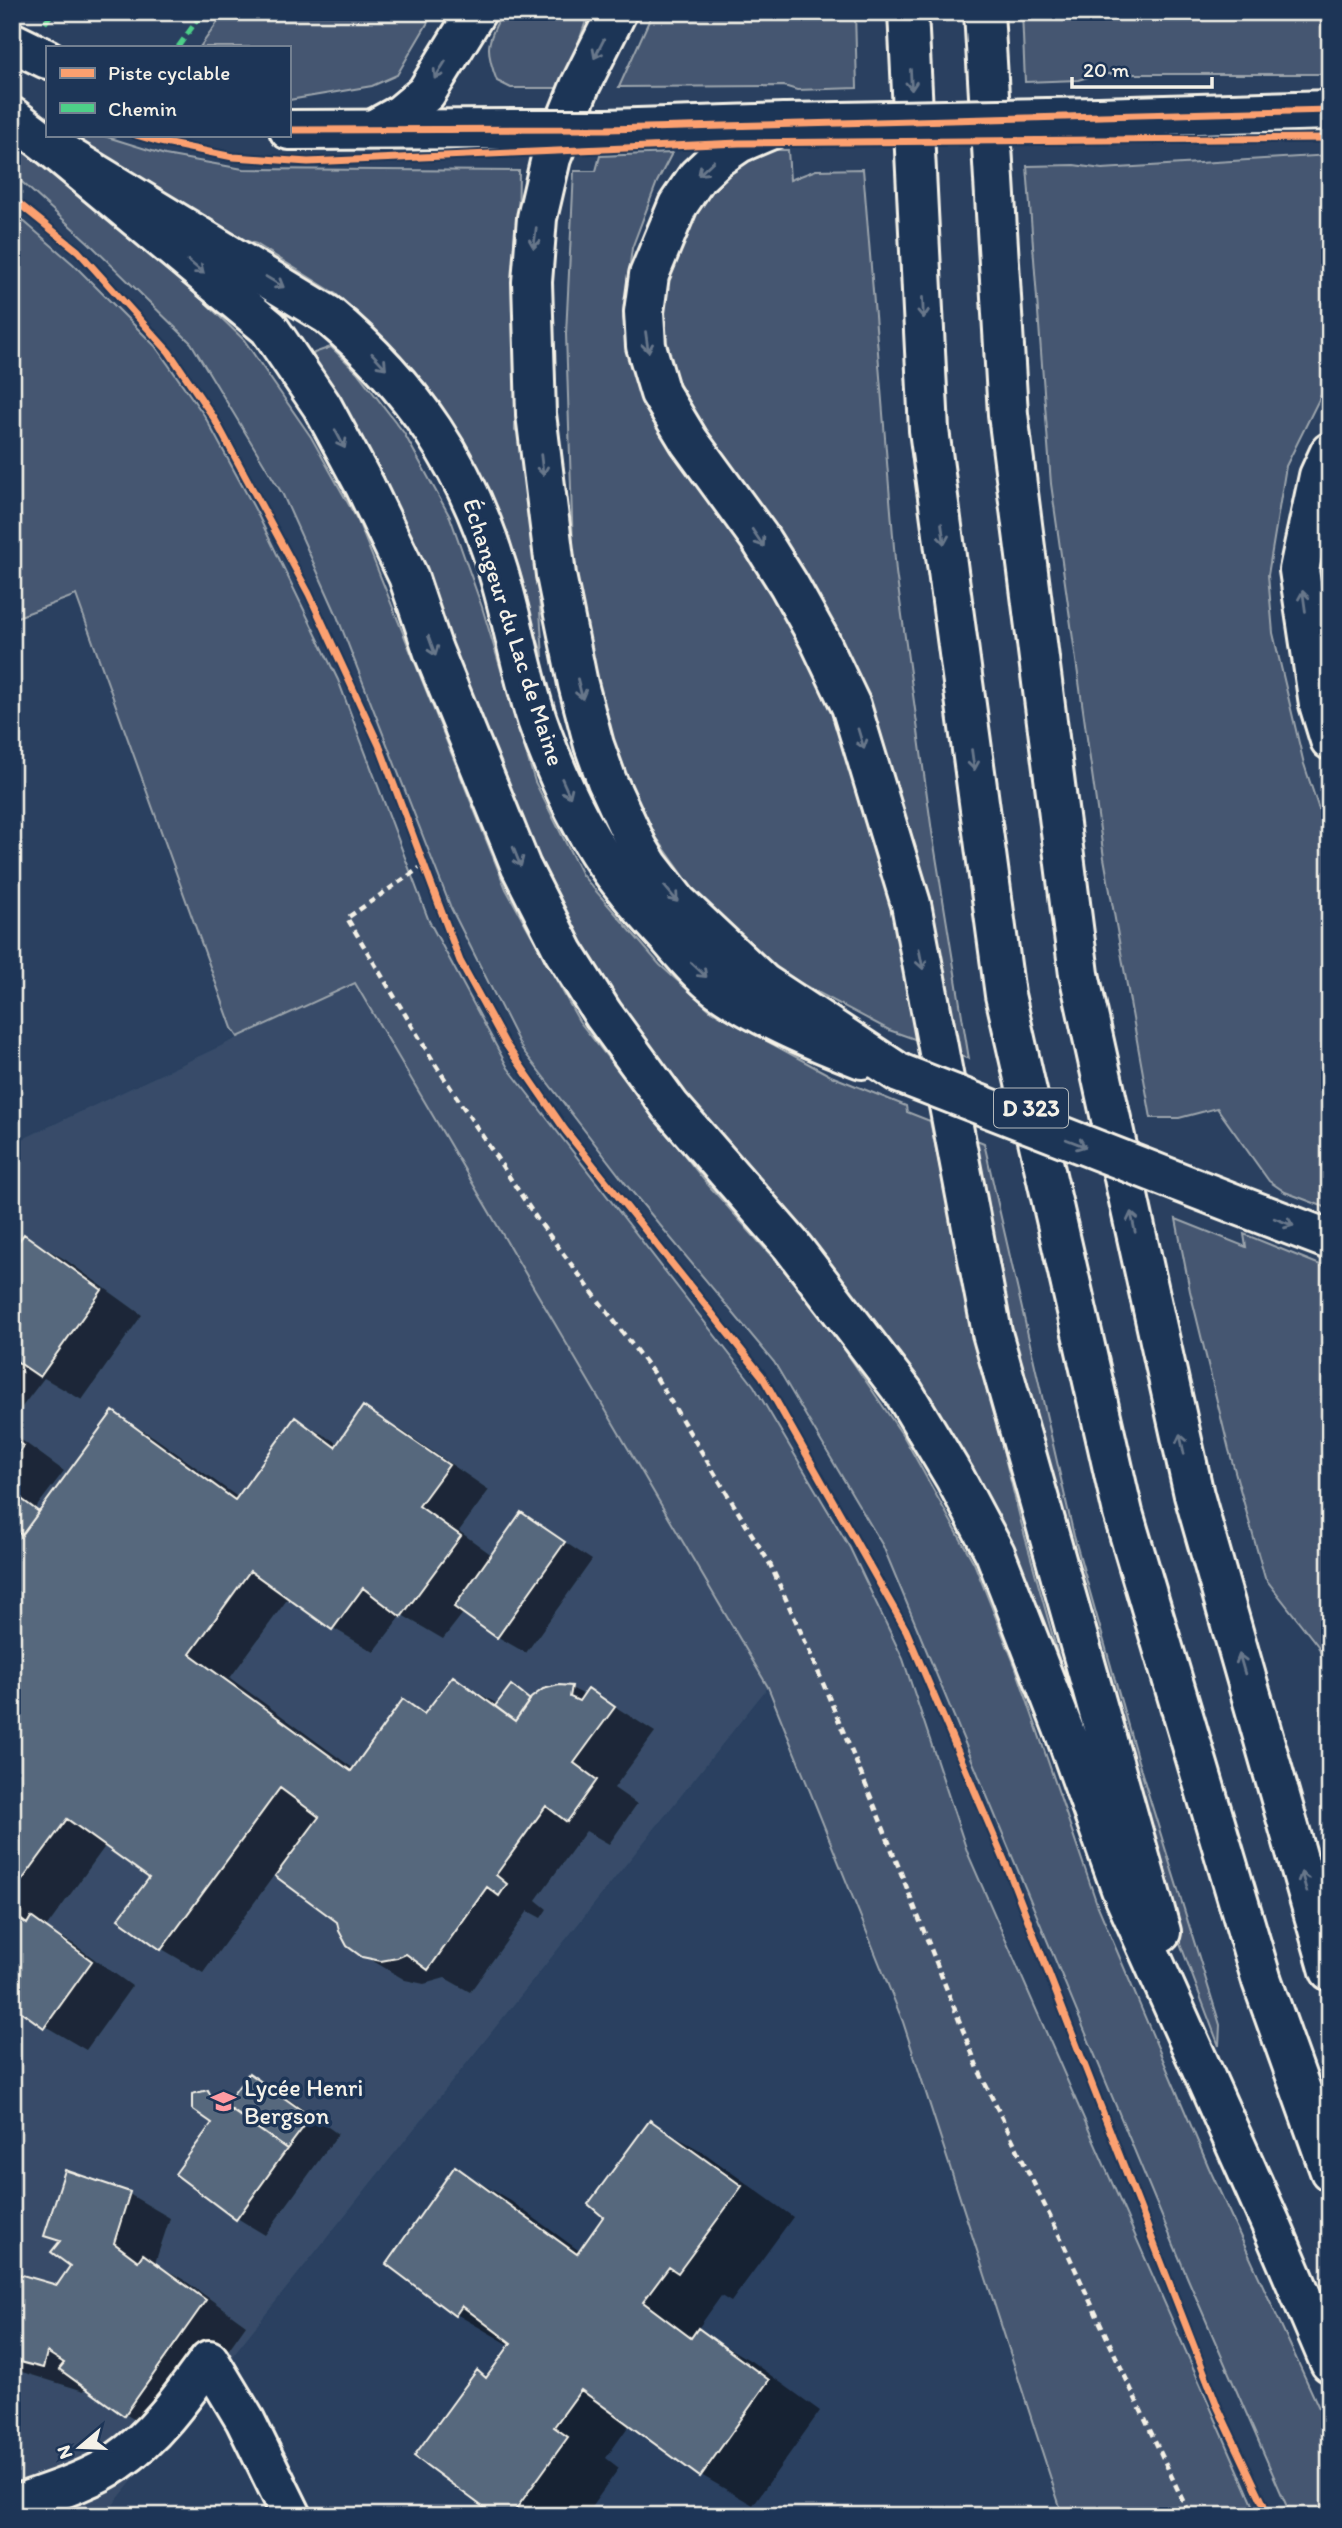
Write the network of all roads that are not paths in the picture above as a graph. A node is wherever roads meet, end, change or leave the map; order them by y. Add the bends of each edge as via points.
1 (476, 12) edge
2 (617, 12) edge
3 (908, 12) edge
4 (984, 12) edge
5 (12, 42) edge
6 (46, 59) edge
7 (1330, 110) edge
8 (12, 117) edge
9 (786, 123) junction
10 (374, 129) junction
11 (290, 130) edge
12 (49, 145) junction
13 (1330, 452) edge
14 (1330, 740) edge
15 (899, 1073) junction
16 (1330, 1240) edge
17 (1330, 1972) edge
18 (1196, 2055) junction
19 (1330, 2171) edge
20 (1330, 2363) edge
21 (12, 2506) edge
22 (292, 2516) edge

1 -> 10 main road via 426,93
2 -> 15 main road via 551,158 537,218 532,282 536,414 556,575 594,745 638,848 677,902 763,983
3 -> 19 main road, D 323 via 929,430 1005,995 1123,1513 1262,1981
17 -> 4 main road, D 323 via 1194,1495 1079,974 1008,414
5 - 6 main road
7 - 9 main road, bridge
8 - 12 main road
9 - 10 main road, bridge
9 -> 18 main road via 717,158 678,205 649,275 646,346 660,393 789,585 851,706 911,904 992,1333
10 - 11 main road
12 -> 15 main road, Échangeur du Lac de Maine via 328,315 364,344 441,440 474,501 498,568 537,719 570,798 607,864 688,960 719,988 824,1045
12 -> 18 main road via 270,328 322,406 408,576 521,867 564,952 670,1106 791,1245 904,1393 967,1500 995,1553 1121,1889
14 -> 13 main road via 1319,704 1299,569 1319,477
15 -> 16 main road, bridge
18 - 20 main road
21 - 22 main road via 117,2462 179,2401 209,2360 245,2420

